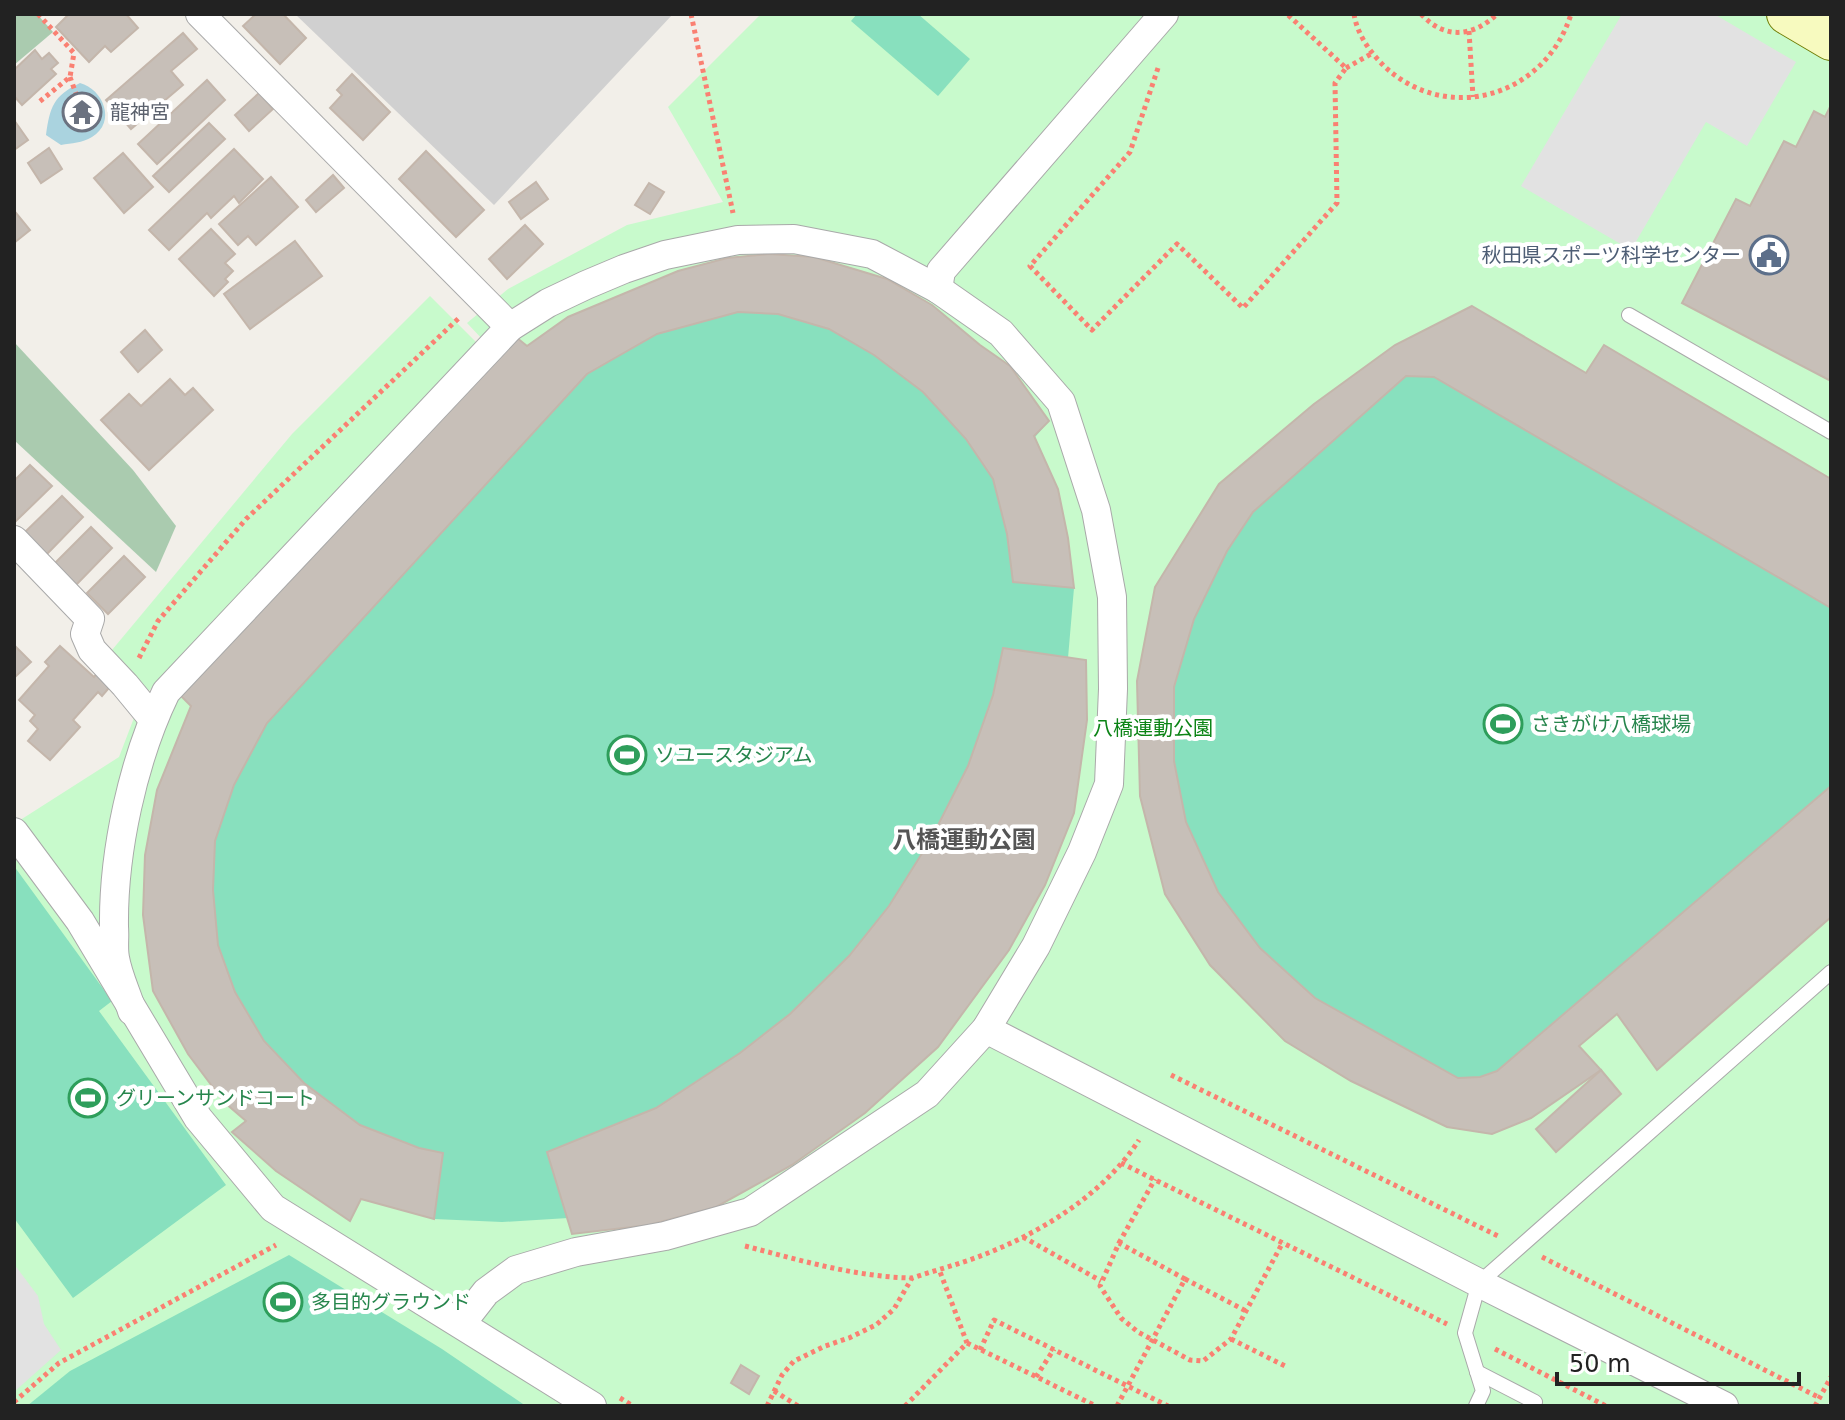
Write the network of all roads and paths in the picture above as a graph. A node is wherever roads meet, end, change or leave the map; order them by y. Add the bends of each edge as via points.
1 (38, 14) edge
2 (200, 14) edge
3 (691, 14) edge
4 (1164, 14) edge
5 (1287, 14) edge
6 (1354, 14) edge
7 (1421, 14) edge
8 (1497, 14) edge
9 (1571, 14) edge
10 (1787, 14) edge
11 (1469, 31) junction
12 (1831, 40) edge
13 (1371, 54) junction
14 (1162, 55) dead end
15 (1346, 68) junction
16 (70, 77) junction
17 (1473, 97) junction
18 (39, 102) dead end
19 (79, 102) dead end
20 (738, 240) junction
21 (938, 289) junction
22 (480, 298) junction
23 (1629, 315) dead end
24 (510, 327) junction
25 (1831, 432) edge
26 (14, 540) edge
27 (125, 685) junction
28 (153, 719) junction
29 (14, 832) edge
30 (1831, 972) edge
31 (132, 1011) junction
32 (986, 1029) junction
33 (1154, 1116) junction
34 (1121, 1163) junction
35 (1155, 1179) junction
36 (1023, 1237) junction
37 (1283, 1242) junction
38 (280, 1243) dead end
39 (1119, 1243) junction
40 (745, 1246) dead end
41 (939, 1269) junction
42 (912, 1278) junction
43 (1185, 1279) junction
44 (1101, 1281) junction
45 (1479, 1283) junction
46 (1246, 1311) junction
47 (461, 1324) junction
48 (1465, 1333) junction
49 (1231, 1339) junction
50 (1152, 1340) junction
51 (967, 1343) junction
52 (1054, 1349) junction
53 (980, 1350) junction
54 (1285, 1366) dead end
55 (1477, 1372) junction
56 (1036, 1377) junction
57 (1831, 1377) edge
58 (1128, 1385) junction
59 (774, 1391) junction
60 (620, 1398) dead end
61 (14, 1402) edge
62 (592, 1406) edge
63 (633, 1406) edge
64 (767, 1406) edge
65 (798, 1406) edge
66 (905, 1406) edge
67 (1096, 1406) edge
68 (1117, 1406) edge
69 (1168, 1406) edge
70 (1476, 1406) edge
71 (1533, 1406) edge
72 (1606, 1406) edge
73 (1724, 1406) edge
74 (1815, 1406) edge

1 - 16 path via 74,53
2 - 22 street
3 - 20 path
4 - 21 street via 941,271
5 - 15 path
6 - 13 path
7 - 11 path via 1436,27
8 - 11 path
9 - 17 path via 1555,49 1531,75 1499,92
10 - 12 street
11 - 17 path
13 - 15 path
13 - 17 path via 1397,78 1429,94
14 - 15 path via 1130,152 1030,266 1092,330 1177,244 1243,308 1337,203 1335,83
16 - 18 path
16 - 19 path
20 - 21 street via 794,239 872,254
20 - 24 street via 624,269 548,303
21 - 32 street via 1001,333 1061,402 1096,510 1112,597 1109,784 1036,946
22 - 24 street
22 - 27 path via 246,519 158,621
23 - 25 lane
24 - 28 street via 166,692
26 - 27 street via 90,619 85,634 92,650
27 - 28 street
28 - 31 street via 124,827 114,906 115,957
29 - 31 street via 80,921
30 - 45 lane
31 - 47 street via 198,1118 273,1208
32 - 33 street
32 - 47 street via 927,1094 750,1212 516,1270 486,1292
33 - 34 path
33 - 45 street
34 - 35 path
34 - 36 path via 1074,1206
35 - 37 path
35 - 39 path
36 - 41 path
36 - 44 path
37 - 46 path
37 - 48 path
38 - 61 path via 59,1363
39 - 43 path
39 - 44 path
40 - 42 path via 820,1265
41 - 42 path
41 - 51 path
42 - 59 path via 894,1309 876,1325 794,1361
43 - 46 path
43 - 50 path
44 - 50 path via 1121,1318
45 - 48 lane
45 - 73 street
46 - 49 path
47 - 62 street
48 - 55 lane
48 - 72 path
49 - 50 path via 1203,1361 1190,1360
49 - 54 path
50 - 58 path
51 - 53 path
51 - 66 path
52 - 53 path via 994,1320
52 - 56 path
52 - 58 path
53 - 56 path
55 - 70 lane via 1483,1391
55 - 71 lane via 1535,1402
56 - 67 path
57 - 74 path
58 - 68 path
58 - 69 path
59 - 64 path
59 - 65 path
60 - 63 path

